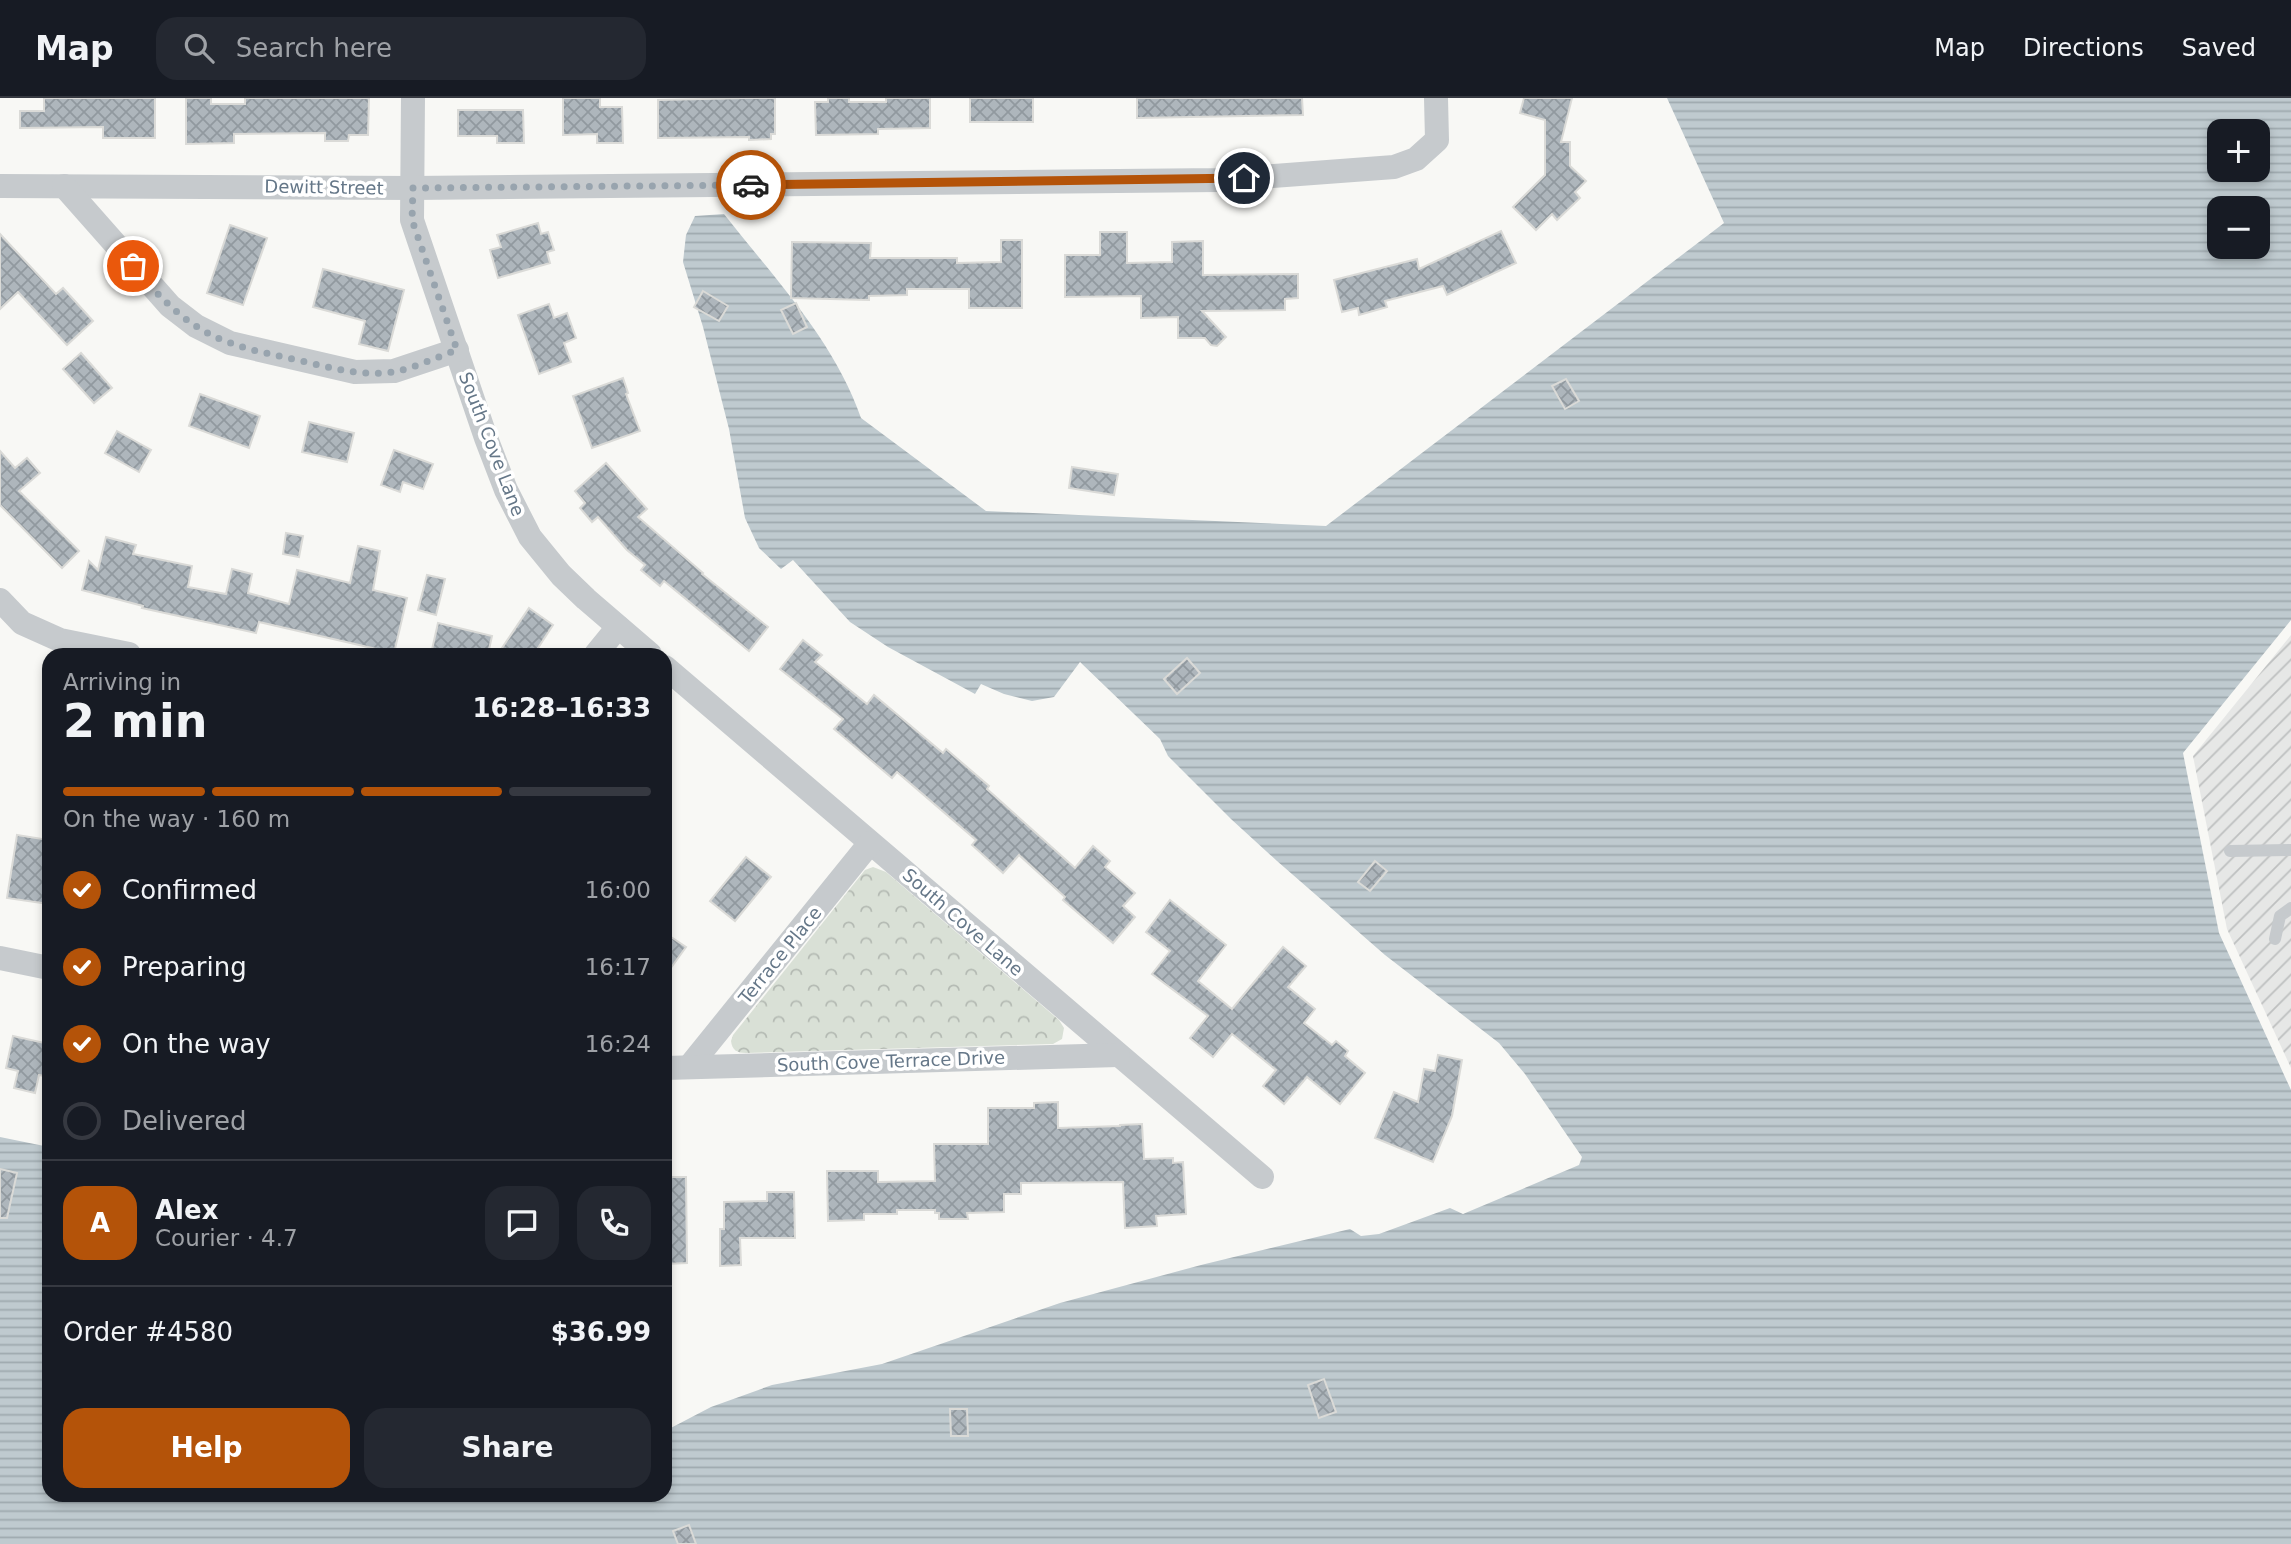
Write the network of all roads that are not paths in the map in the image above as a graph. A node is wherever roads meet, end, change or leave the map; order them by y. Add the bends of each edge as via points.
1 (414, 98) edge
2 (1436, 98) edge
3 (0, 186) edge
4 (64, 186) junction
5 (413, 188) junction
6 (457, 350) junction
7 (0, 600) edge
8 (618, 627) junction
9 (99, 648) edge
10 (601, 648) edge
11 (643, 648) edge
12 (672, 673) edge
13 (870, 843) junction
14 (2291, 850) edge
15 (2230, 851) dead end
16 (2291, 908) edge
17 (2275, 939) dead end
18 (0, 958) edge
19 (42, 967) edge
20 (1118, 1055) junction
21 (677, 1068) edge
22 (1262, 1177) dead end

1 - 5 street, South Cove Lane
2 - 5 street, Dewitt Street via 1437,140 1416,159 1394,167 1220,180
3 - 4 street, Dewitt Street
4 - 5 street, Dewitt Street
4 - 6 street via 170,306 220,339 368,373 399,370
5 - 6 street, South Cove Lane via 412,220
6 - 8 street, South Cove Lane via 495,462 524,527 567,581
7 - 9 street via 22,623 60,640
8 - 10 street
8 - 11 street, South Cove Lane
12 - 13 street, South Cove Lane
13 - 20 street, South Cove Lane
13 - 21 street, Terrace Place
14 - 15 lane
16 - 17 lane via 2280,916
18 - 19 street
20 - 21 street, South Cove Terrace Drive
20 - 22 street, South Cove Lane

